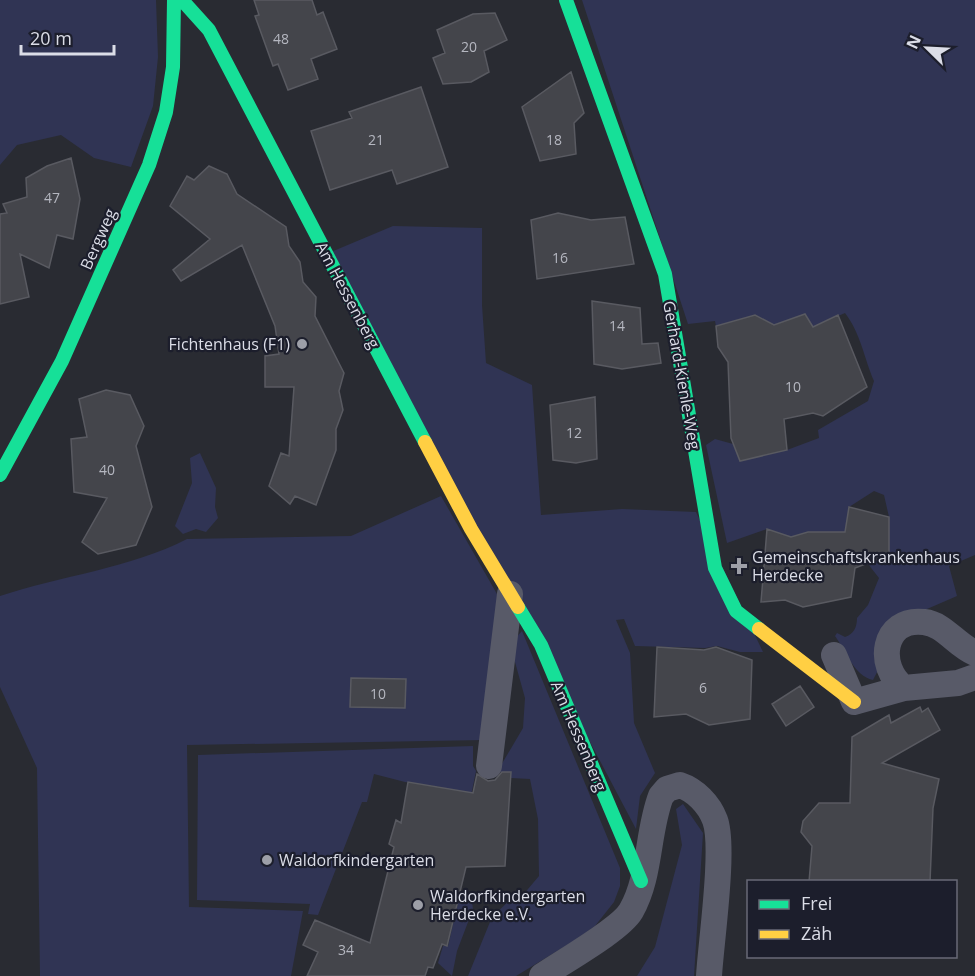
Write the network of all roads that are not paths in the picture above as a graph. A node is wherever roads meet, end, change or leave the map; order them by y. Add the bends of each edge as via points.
1 (174, 0) edge
2 (182, 0) edge
3 (566, 0) edge
4 (0, 475) edge
5 (510, 594) junction
6 (974, 652) edge
7 (834, 655) dead end
8 (975, 677) edge
9 (904, 688) junction
10 (854, 702) junction
11 (489, 766) dead end
12 (641, 881) junction
13 (542, 976) edge
14 (709, 976) edge

1 - 4 street, Bergweg via 172,78 149,165 62,361
2 - 5 street, Am Hessenberg via 209,30 471,529
3 - 10 street, Gerhard-Kienle-Weg via 665,274 715,568 736,611
5 - 11 street
5 - 12 street, Am Hessenberg via 541,645
6 - 9 street via 931,623 910,622 897,628 886,647 886,660 892,677
7 - 10 street
8 - 9 street
9 - 10 street
12 - 13 street via 630,912 623,920
12 - 14 street via 662,796 673,786 685,787 708,807 718,834

